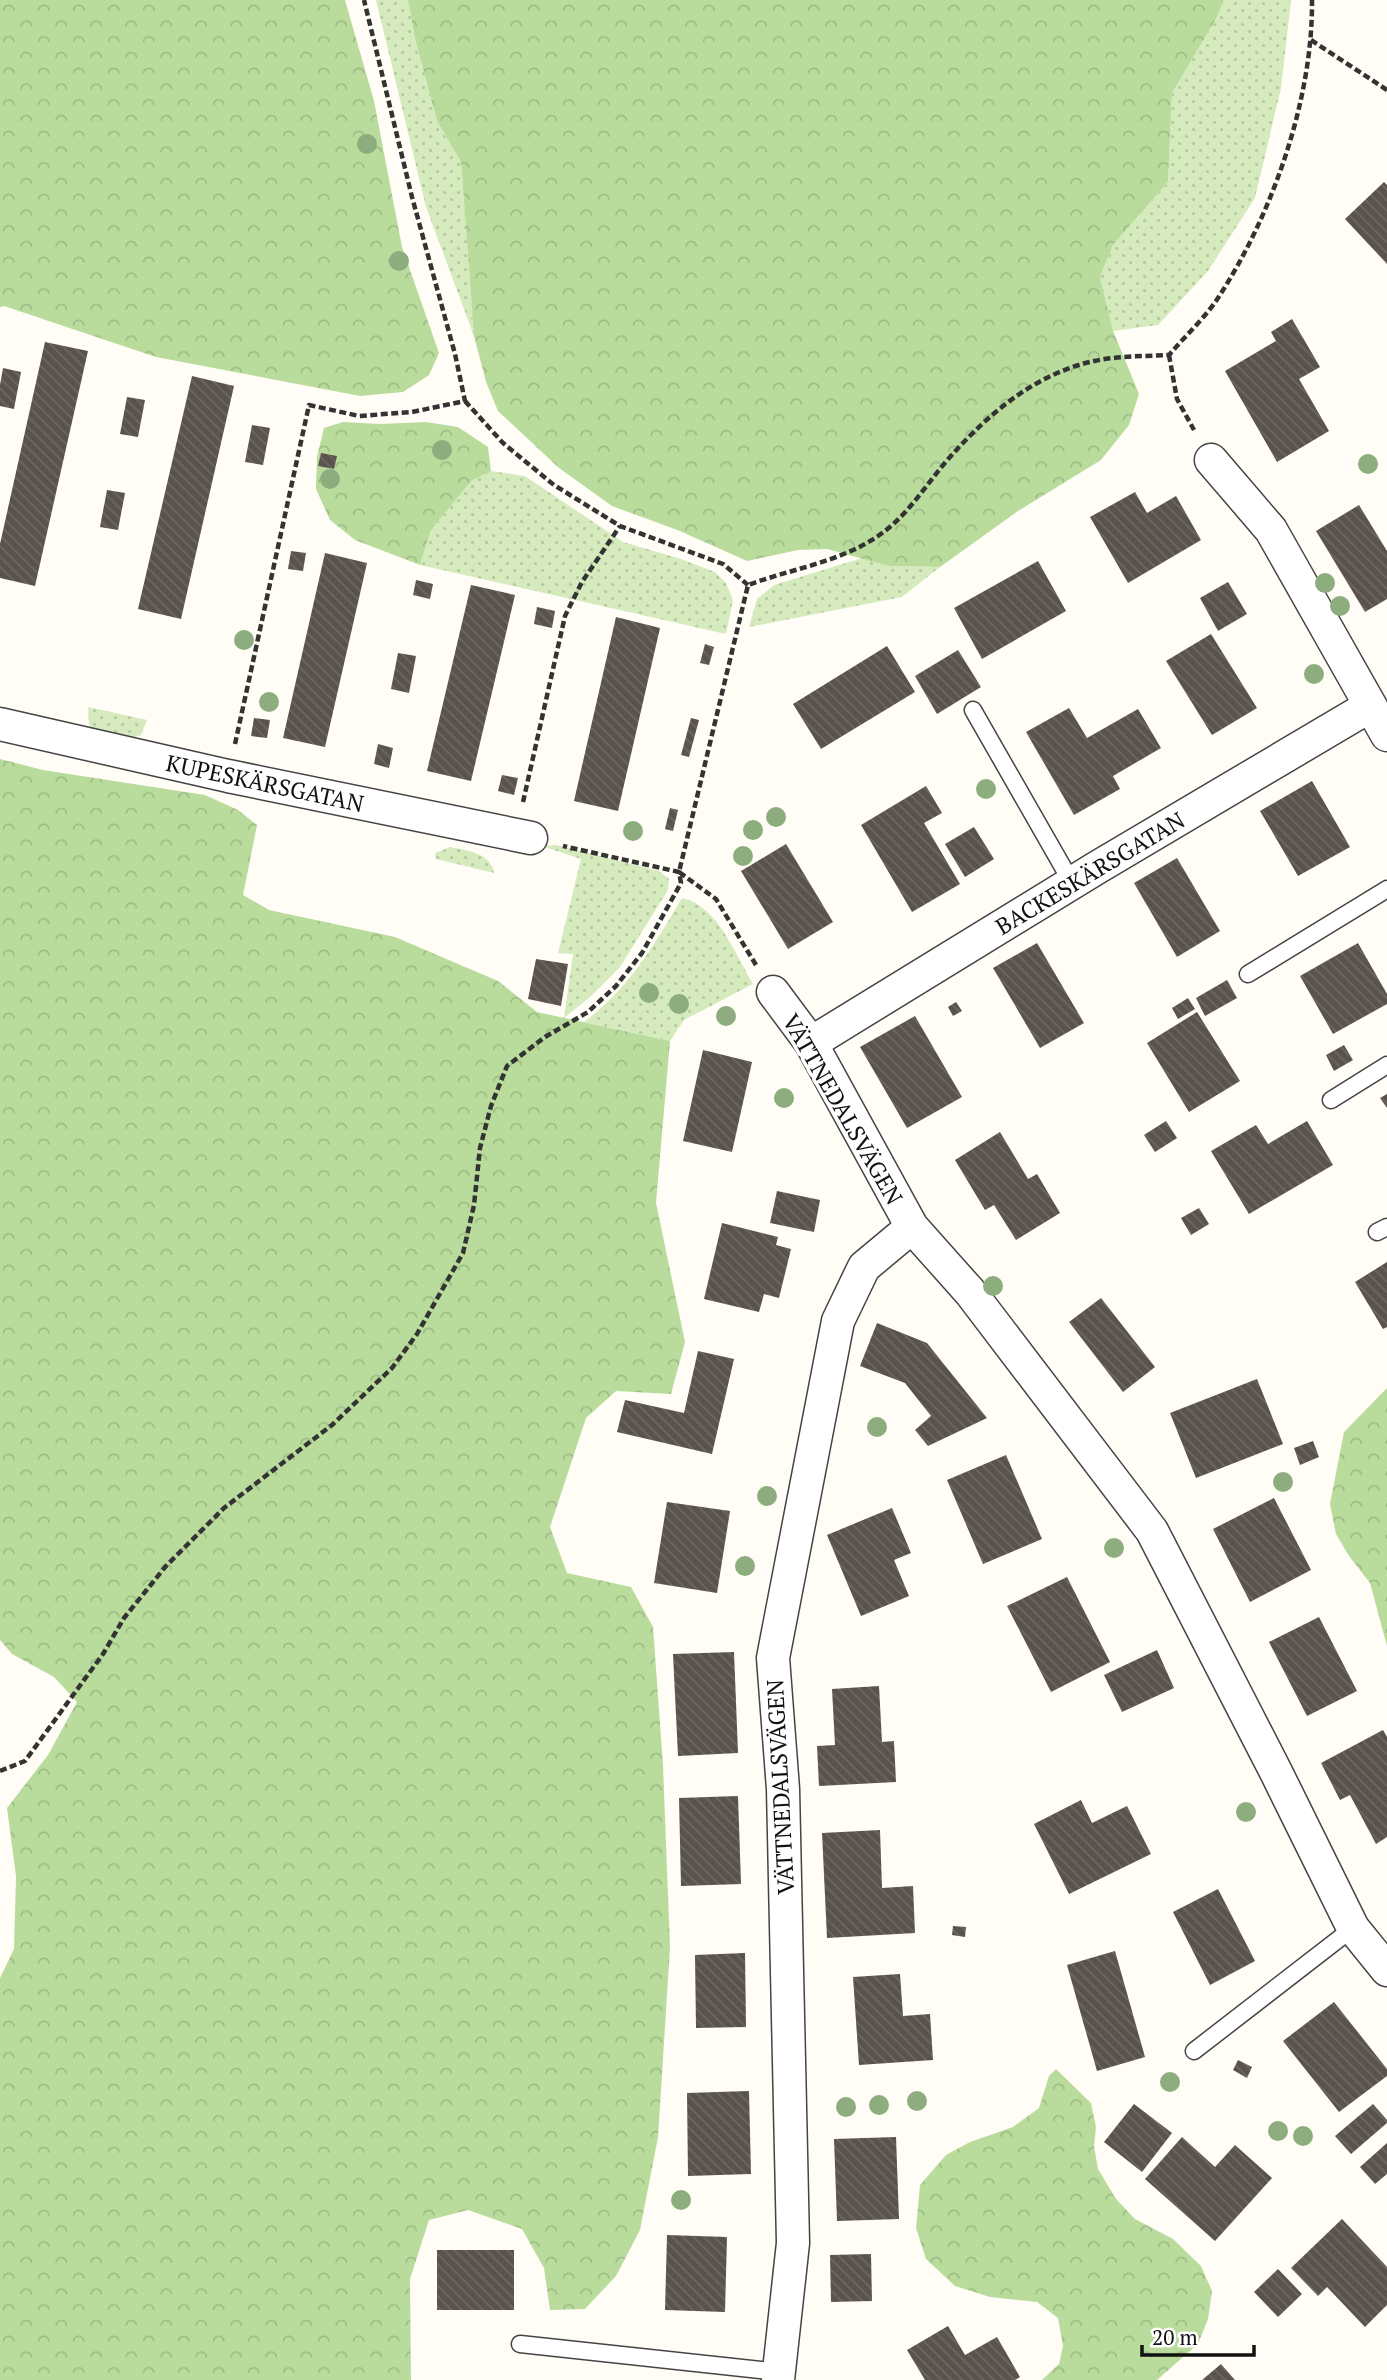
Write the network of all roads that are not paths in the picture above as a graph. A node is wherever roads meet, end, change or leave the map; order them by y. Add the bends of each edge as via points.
1 (1211, 460) road end
2 (1370, 706) junction
3 (973, 710) dead end
4 (0, 724) edge
5 (1387, 735) edge
6 (523, 836) road end
7 (1072, 883) junction
8 (1387, 889) edge
9 (1248, 974) dead end
10 (773, 992) road end
11 (811, 1043) junction
12 (1387, 1065) edge
13 (1331, 1100) dead end
14 (912, 1227) junction
15 (1353, 1928) junction
16 (1387, 1970) edge
17 (1194, 2051) dead end
18 (520, 2344) dead end
19 (779, 2376) edge

1 - 2 street via 1271,530
2 - 5 street
2 - 7 street, BACKESKÄRSGATAN
3 - 7 lane
4 - 6 street, KUPESKÄRSGATAN
7 - 11 street, BACKESKÄRSGATAN
8 - 9 lane
10 - 11 street, VÄTTNEDALSVÄGEN
11 - 14 street, VÄTTNEDALSVÄGEN
12 - 13 lane
14 - 15 street, VÄTTNEDALSVÄGEN via 970,1292 1152,1531
14 - 19 street, VÄTTNEDALSVÄGEN via 864,1267 838,1321 773,1658 783,1772 793,2243
15 - 16 street, VÄTTNEDALSVÄGEN
15 - 17 lane
18 - 19 lane

